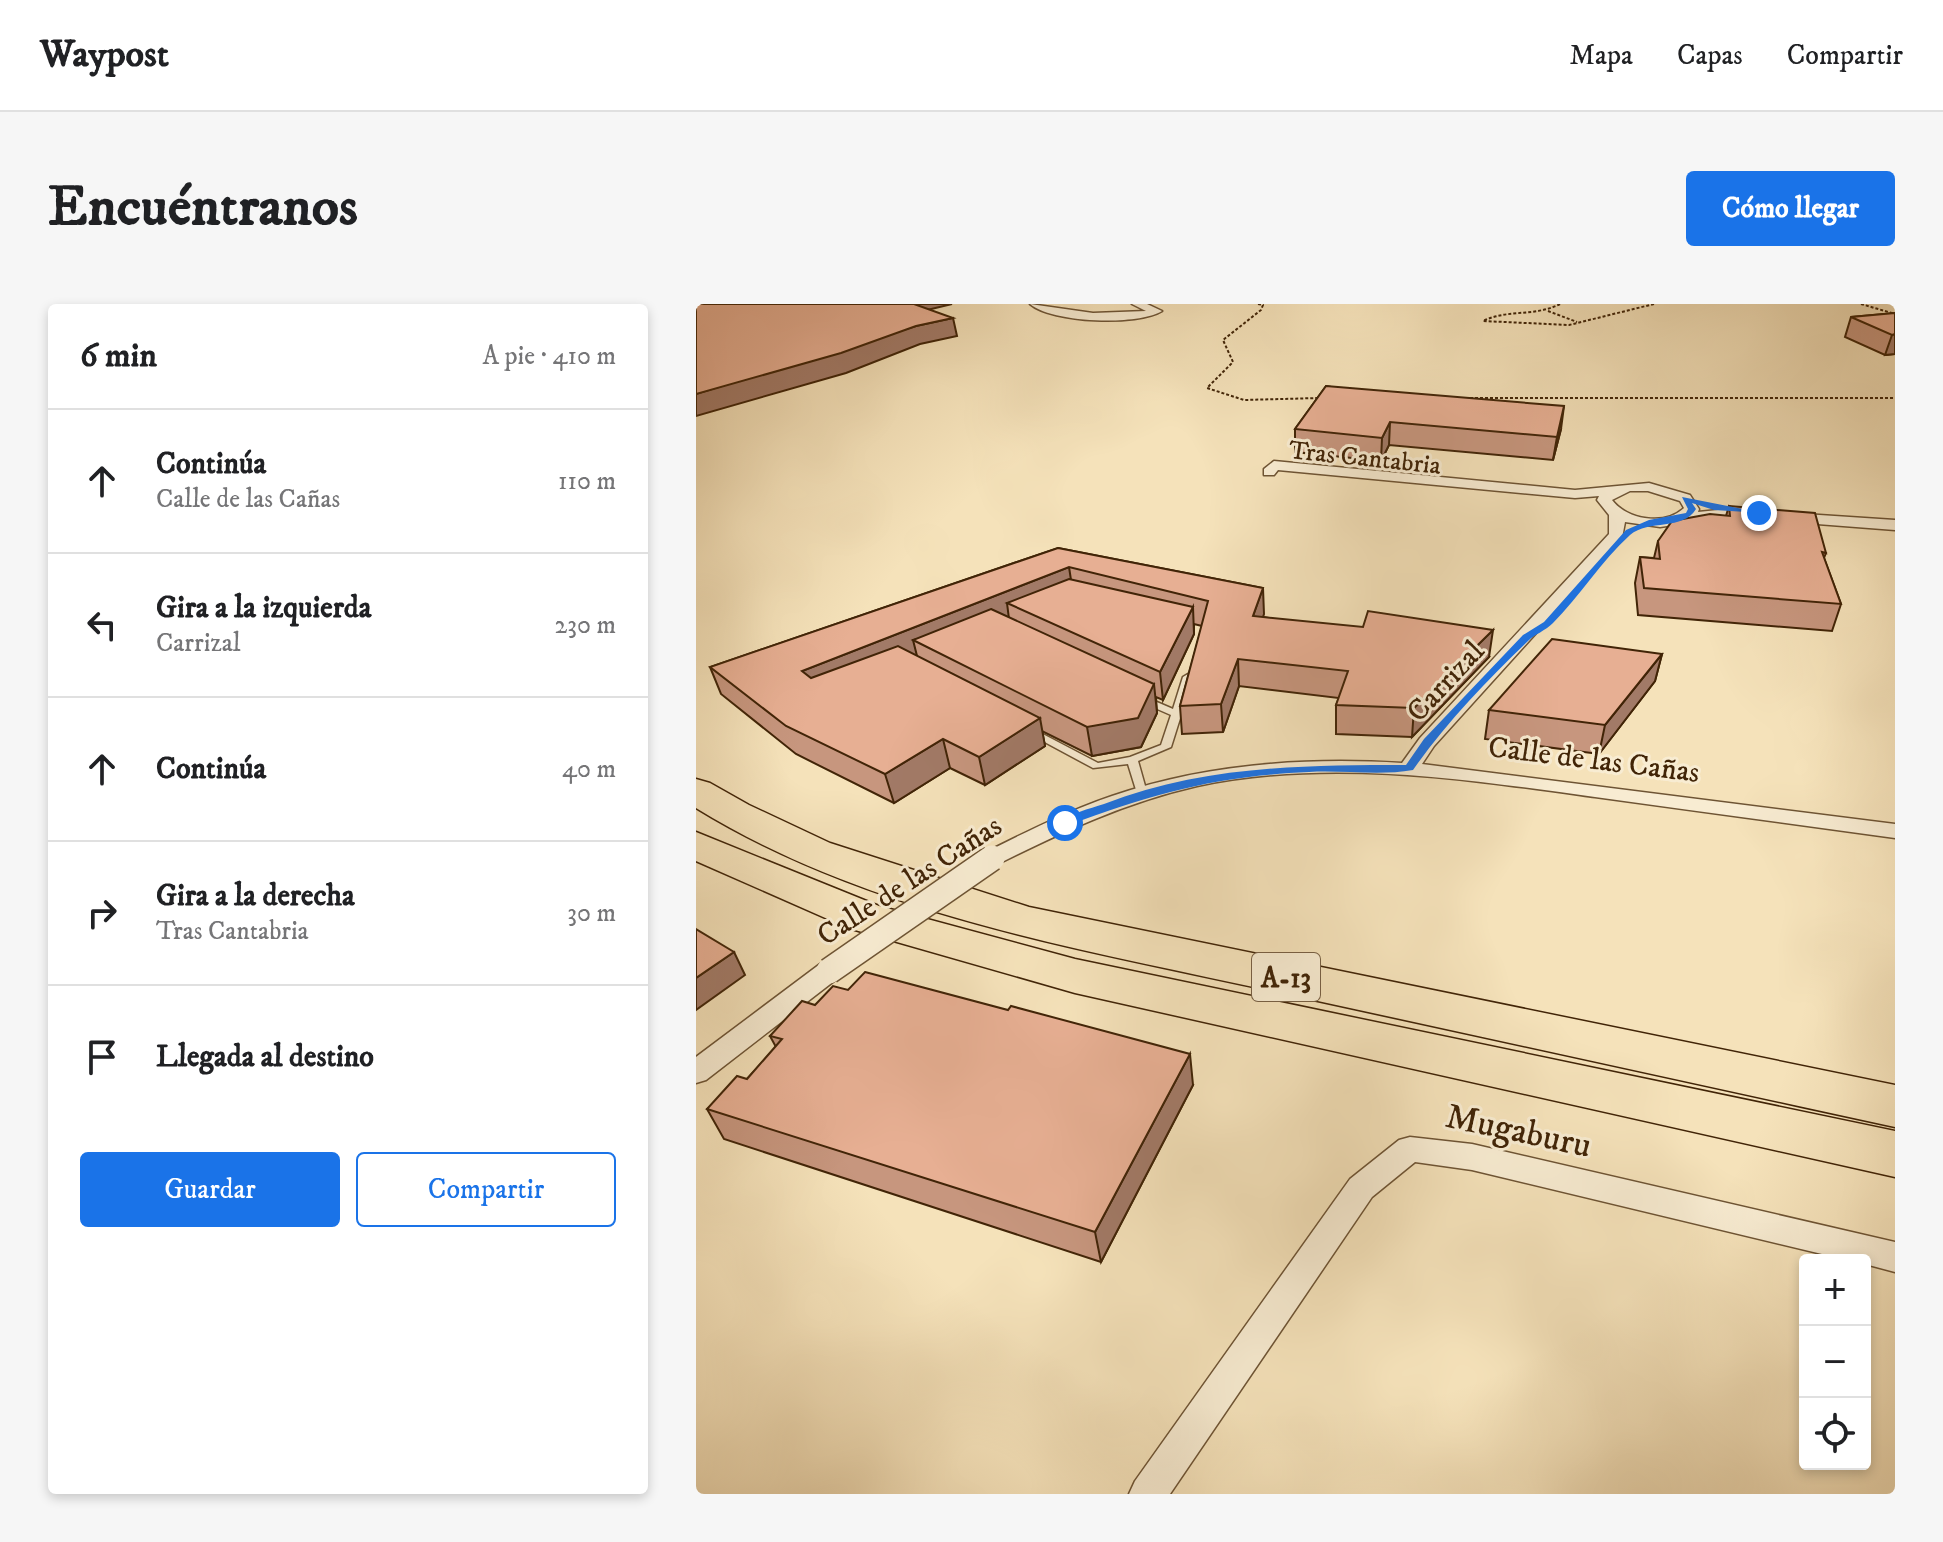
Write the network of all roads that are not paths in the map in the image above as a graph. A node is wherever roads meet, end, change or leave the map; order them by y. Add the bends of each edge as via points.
1 (1035, 304) edge
2 (1137, 304) edge
3 (1613, 491) junction
4 (1685, 498) junction
5 (1614, 512) junction
6 (1790, 517) junction
7 (1682, 518) junction
8 (1652, 522) junction
9 (1895, 525) edge
10 (1527, 637) junction
11 (1195, 659) edge
12 (1126, 691) edge
13 (1176, 714) junction
14 (1015, 724) edge
15 (1132, 760) junction
16 (1409, 768) junction
17 (696, 791) edge
18 (1142, 793) junction
19 (1895, 831) edge
20 (696, 845) edge
21 (696, 1072) edge
22 (1895, 1106) edge
23 (1895, 1154) edge
24 (1895, 1257) edge
25 (1148, 1494) edge

1 - 2 street via 1060,313 1144,316 1157,311
3 - 4 street via 1649,487
3 - 5 street, Carrizal via 1604,500
3 - 5 street, Tras Cantabria via 1575,494 1274,465 1269,472 1580,502
4 - 6 street via 1714,508
4 - 7 street via 1692,509
5 - 8 street
5 - 10 street, Carrizal via 1617,535
6 - 7 street via 1728,513
6 - 9 street
7 - 8 street
8 - 10 street, Carrizal via 1621,539 1547,624
10 - 16 street, Carrizal via 1427,742
11 - 13 lane
12 - 13 lane
13 - 15 lane via 1166,747
14 - 15 lane via 1097,766
15 - 18 lane
16 - 18 street, Calle de las Cañas via 1229,774
16 - 19 street, Calle de las Cañas
17 - 22 highway, A-13 via 793,844 902,885 1028,922
18 - 21 street, Calle de las Cañas, bridge via 992,858
20 - 23 highway, A-13 via 864,917 1075,976
24 - 25 street, Mugaburu via 1472,1157 1410,1149 1361,1188

